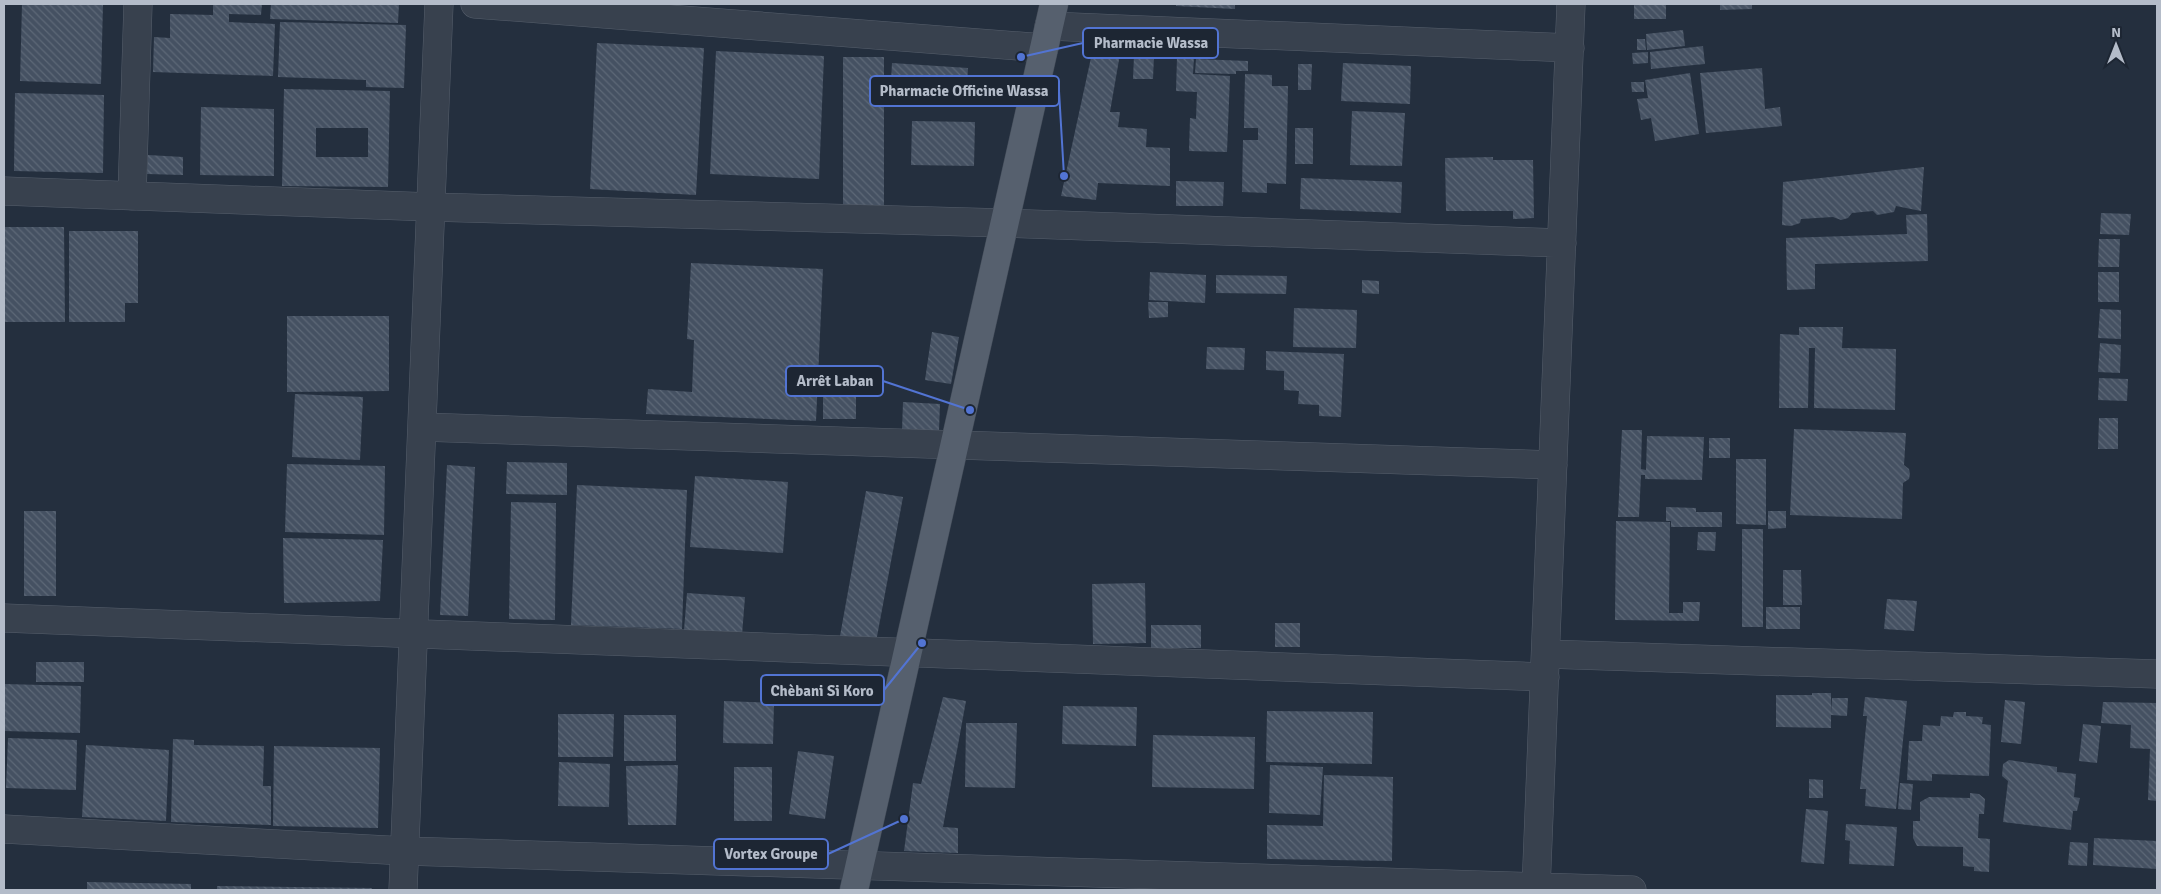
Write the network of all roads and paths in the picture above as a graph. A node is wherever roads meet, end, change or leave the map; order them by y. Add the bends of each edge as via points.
1 (138, 4) edge
2 (439, 4) edge
3 (476, 4) edge
4 (1571, 4) edge
5 (1049, 26) edge
6 (1570, 48) junction
7 (4, 191) edge
8 (132, 196) junction
9 (431, 207) junction
10 (1003, 222) junction
11 (1562, 243) junction
12 (422, 427) junction
13 (954, 445) junction
14 (1553, 465) junction
15 (4, 618) edge
16 (414, 634) junction
17 (907, 653) junction
18 (1545, 666) junction
19 (2157, 674) edge
20 (4, 829) edge
21 (405, 851) junction
22 (856, 878) edge
23 (1536, 889) edge
24 (403, 890) edge
25 (1632, 890) edge

1 - 8 street
2 - 9 street
3 - 5 street
4 - 6 street
5 - 6 street
5 - 10 main road
6 - 11 street
7 - 8 street
8 - 9 street
9 - 10 street
9 - 12 street
10 - 11 street
10 - 13 main road
11 - 14 street
12 - 13 street
12 - 16 street
13 - 14 street
13 - 17 main road
14 - 18 street
15 - 16 street
16 - 17 street
16 - 21 street
17 - 18 street
17 - 22 main road
18 - 19 street
18 - 23 street
20 - 21 street
21 - 22 street
21 - 24 street
22 - 23 street
23 - 25 street

